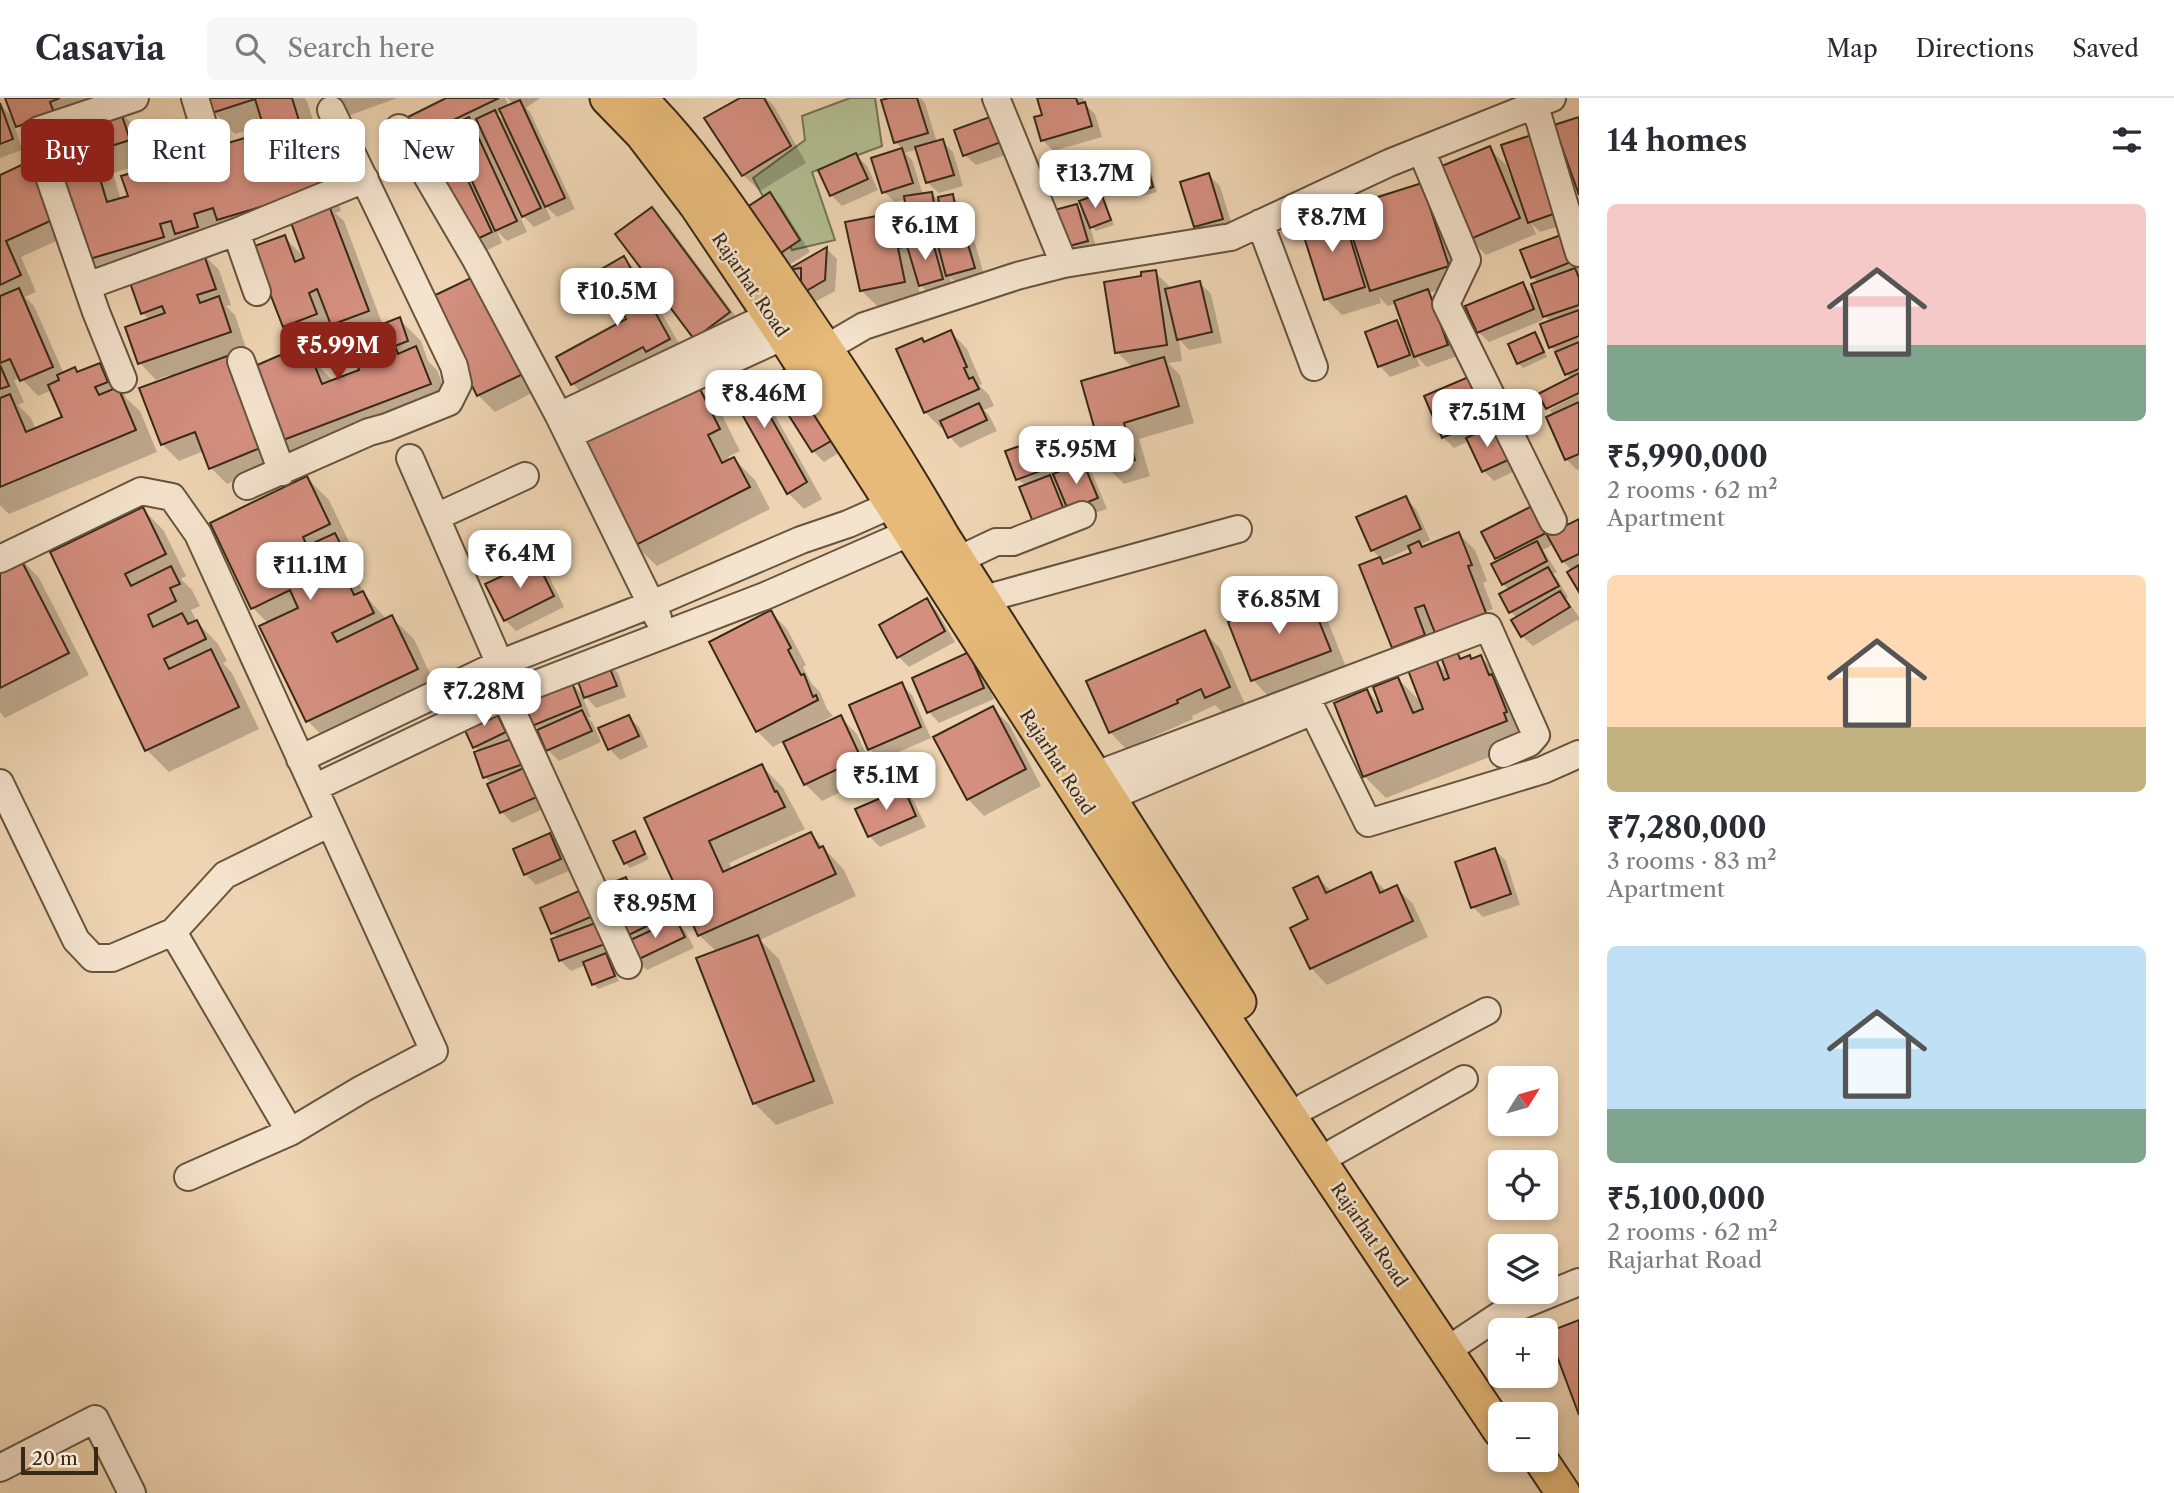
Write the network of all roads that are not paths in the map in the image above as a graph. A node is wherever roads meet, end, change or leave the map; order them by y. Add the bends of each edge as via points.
1 (135, 98) edge
2 (195, 98) edge
3 (607, 98) edge
4 (639, 98) edge
5 (996, 98) edge
6 (1544, 102) edge
7 (331, 110) dead end
8 (201, 119) edge
9 (335, 119) edge
10 (1421, 150) junction
11 (365, 179) edge
12 (358, 182) edge
13 (431, 182) edge
14 (1260, 223) junction
15 (236, 232) junction
16 (1579, 253) edge
17 (1064, 264) junction
18 (87, 286) junction
19 (257, 292) dead end
20 (795, 341) junction
21 (242, 361) dead end
22 (1314, 367) dead end
23 (123, 379) dead end
24 (564, 425) junction
25 (410, 458) dead end
26 (282, 472) junction
27 (525, 476) dead end
28 (247, 486) dead end
29 (893, 504) junction
30 (1082, 515) dead end
31 (436, 517) junction
32 (1553, 521) dead end
33 (1238, 529) dead end
34 (911, 532) junction
35 (801, 540) junction
36 (0, 559) edge
37 (962, 566) junction
38 (816, 575) junction
39 (984, 599) junction
40 (652, 604) junction
41 (665, 636) junction
42 (499, 664) junction
43 (509, 694) junction
44 (1503, 754) dead end
45 (1579, 754) edge
46 (300, 759) junction
47 (0, 783) edge
48 (1103, 786) junction
49 (314, 788) junction
50 (330, 823) junction
51 (173, 932) junction
52 (628, 965) dead end
53 (1487, 1012) dead end
54 (1464, 1079) dead end
55 (1306, 1106) junction
56 (290, 1132) junction
57 (1336, 1152) junction
58 (188, 1177) dead end
59 (1579, 1282) edge
60 (1454, 1346) junction
61 (1500, 1402) edge
62 (1488, 1409) edge
63 (0, 1468) edge
64 (1525, 1472) edge
65 (1549, 1472) edge
66 (132, 1493) edge
67 (1538, 1493) edge
68 (1563, 1493) edge

1 - 18 street via 39,130 36,139
2 - 8 street
3 - 20 main road, Rajarhat Road via 642,134
4 - 20 main road, Rajarhat Road via 693,159
5 - 17 street
6 - 10 street
6 - 16 street
7 - 9 street
10 - 14 street
10 - 32 street via 1467,260 1446,304
11 - 26 street via 454,366 458,384 449,402
12 - 15 street
13 - 24 street
14 - 17 street via 1231,237
14 - 22 street
15 - 18 street
15 - 19 street
17 - 20 street via 864,326
18 - 23 street
20 - 24 street
20 - 29 main road, Rajarhat Road
20 - 37 main road, Rajarhat Road
21 - 26 street
24 - 40 street
25 - 31 street
26 - 28 street
27 - 31 street
29 - 34 main road, Rajarhat Road
29 - 35 street
30 - 37 street via 1013,542 996,542
31 - 42 street
33 - 39 street
34 - 38 street
34 - 60 main road, Rajarhat Road via 1185,960
35 - 38 street
35 - 40 street
36 - 46 street via 141,491 172,497 198,534
37 - 39 main road, Rajarhat Road
38 - 41 street
39 - 48 main road, Rajarhat Road
40 - 41 street
40 - 42 street
41 - 43 street
42 - 43 street
42 - 46 street
43 - 49 street
43 - 52 street
44 - 48 street via 1536,735 1488,627
45 - 48 street via 1368,823 1313,711
46 - 49 street
47 - 51 street via 76,940 93,958 112,958
48 - 55 main road, Rajarhat Road
49 - 50 street
50 - 51 street via 225,875
50 - 56 street via 434,1051
51 - 56 street
53 - 55 street
54 - 57 street
55 - 57 main road, Rajarhat Road
56 - 58 street
57 - 60 main road, Rajarhat Road
59 - 60 street via 1503,1313
60 - 61 main road, Rajarhat Road
60 - 62 main road, Rajarhat Road
63 - 66 street via 95,1419
64 - 67 main road
65 - 68 main road

